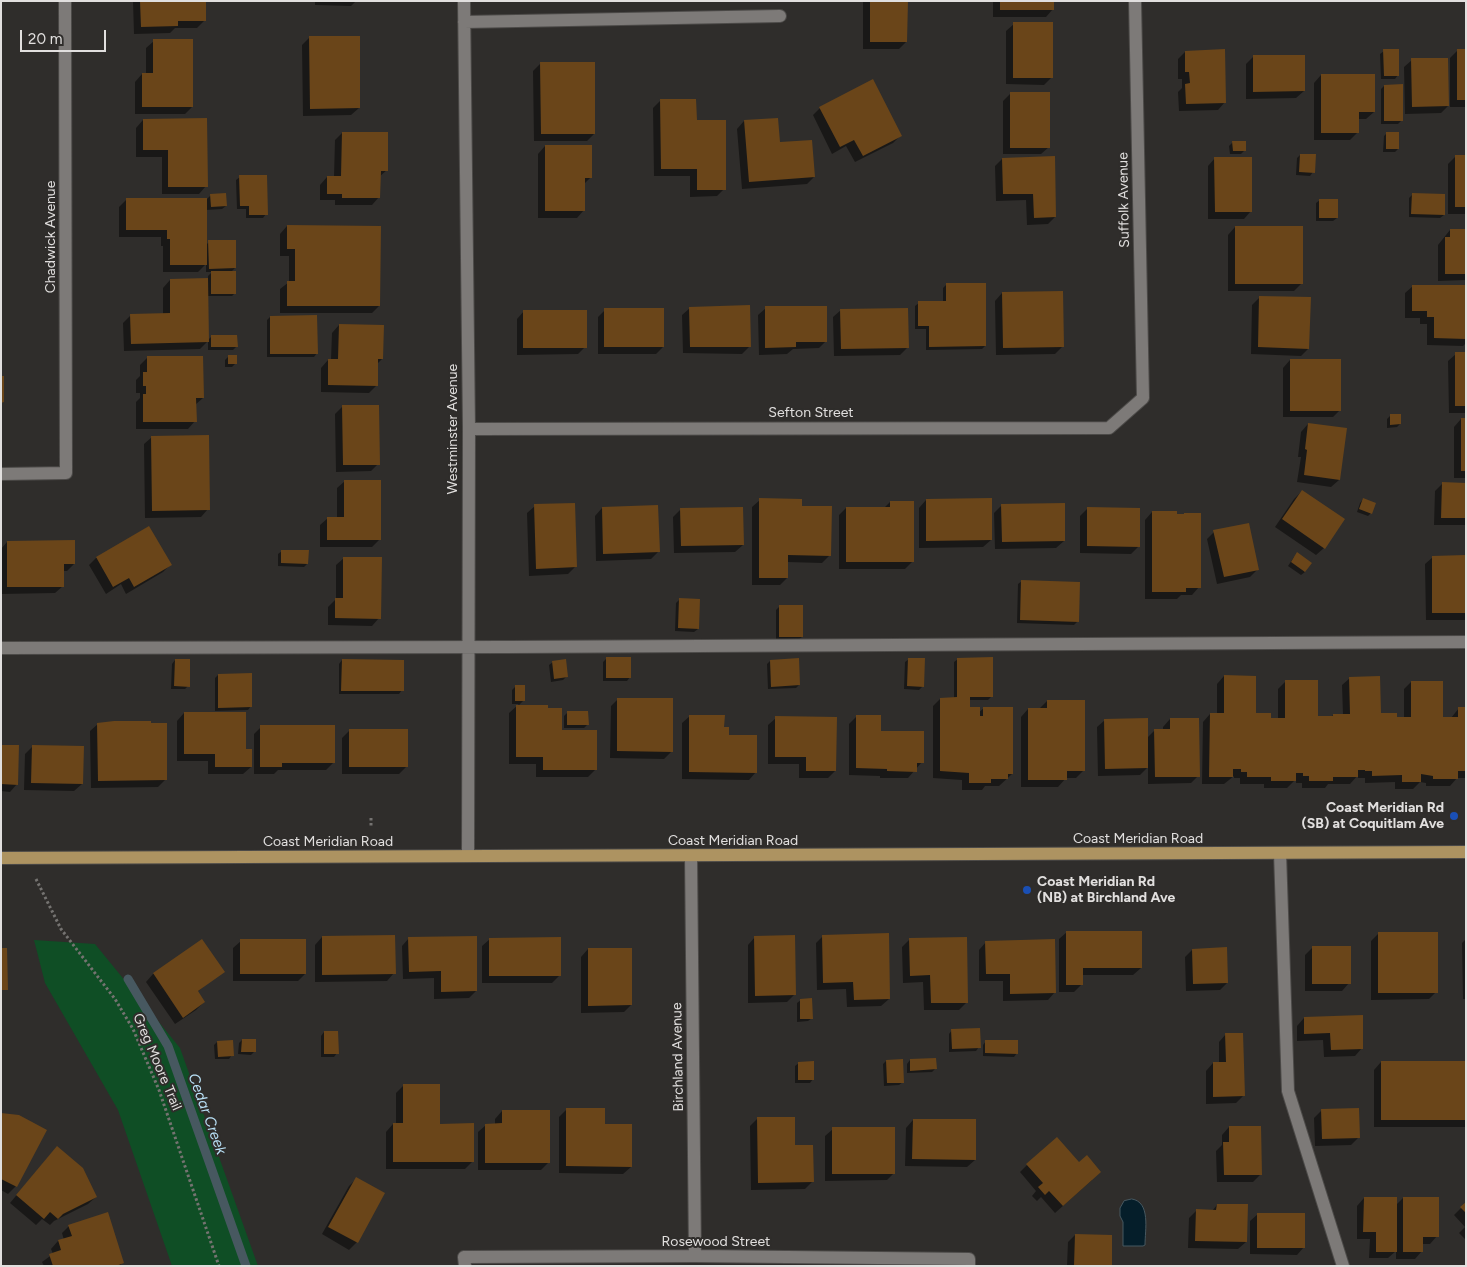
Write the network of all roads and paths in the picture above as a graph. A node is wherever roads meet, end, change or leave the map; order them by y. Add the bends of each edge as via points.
1 (65, 1) edge
2 (464, 1) edge
3 (1135, 1) edge
4 (780, 16) dead end
5 (464, 22) junction
6 (1143, 398) joint
7 (469, 429) junction
8 (1, 474) edge
9 (1466, 642) edge
10 (468, 646) junction
11 (1, 648) edge
12 (371, 818) dead end
13 (371, 828) dead end
14 (1466, 852) edge
15 (1280, 853) junction
16 (468, 856) junction
17 (691, 856) junction
18 (1, 858) edge
19 (25, 858) junction
20 (695, 1256) junction
21 (464, 1262) edge
22 (969, 1263) edge
23 (219, 1266) edge
24 (1343, 1266) edge

1 - 8 street, Chadwick Avenue via 66,473
2 - 5 street, Westminster Avenue
3 - 6 street, Suffolk Avenue
4 - 5 street
5 - 7 street, Westminster Avenue
6 - 7 street, Sefton Street via 1108,428
7 - 10 street, Westminster Avenue
9 - 10 street
10 - 11 street
10 - 16 street, Westminster Avenue
12 - 13 path
14 - 15 main road, Coast Meridian Road
15 - 17 main road, Coast Meridian Road
15 - 24 street via 1288,1091
16 - 17 main road, Coast Meridian Road
16 - 19 main road, Coast Meridian Road
17 - 20 street, Birchland Avenue
18 - 19 main road, Coast Meridian Road
19 - 23 path, Greg Moore Trail via 61,929 115,998 134,1029 159,1090
20 - 21 street, Rosewood Street
20 - 22 street, Rosewood Street

